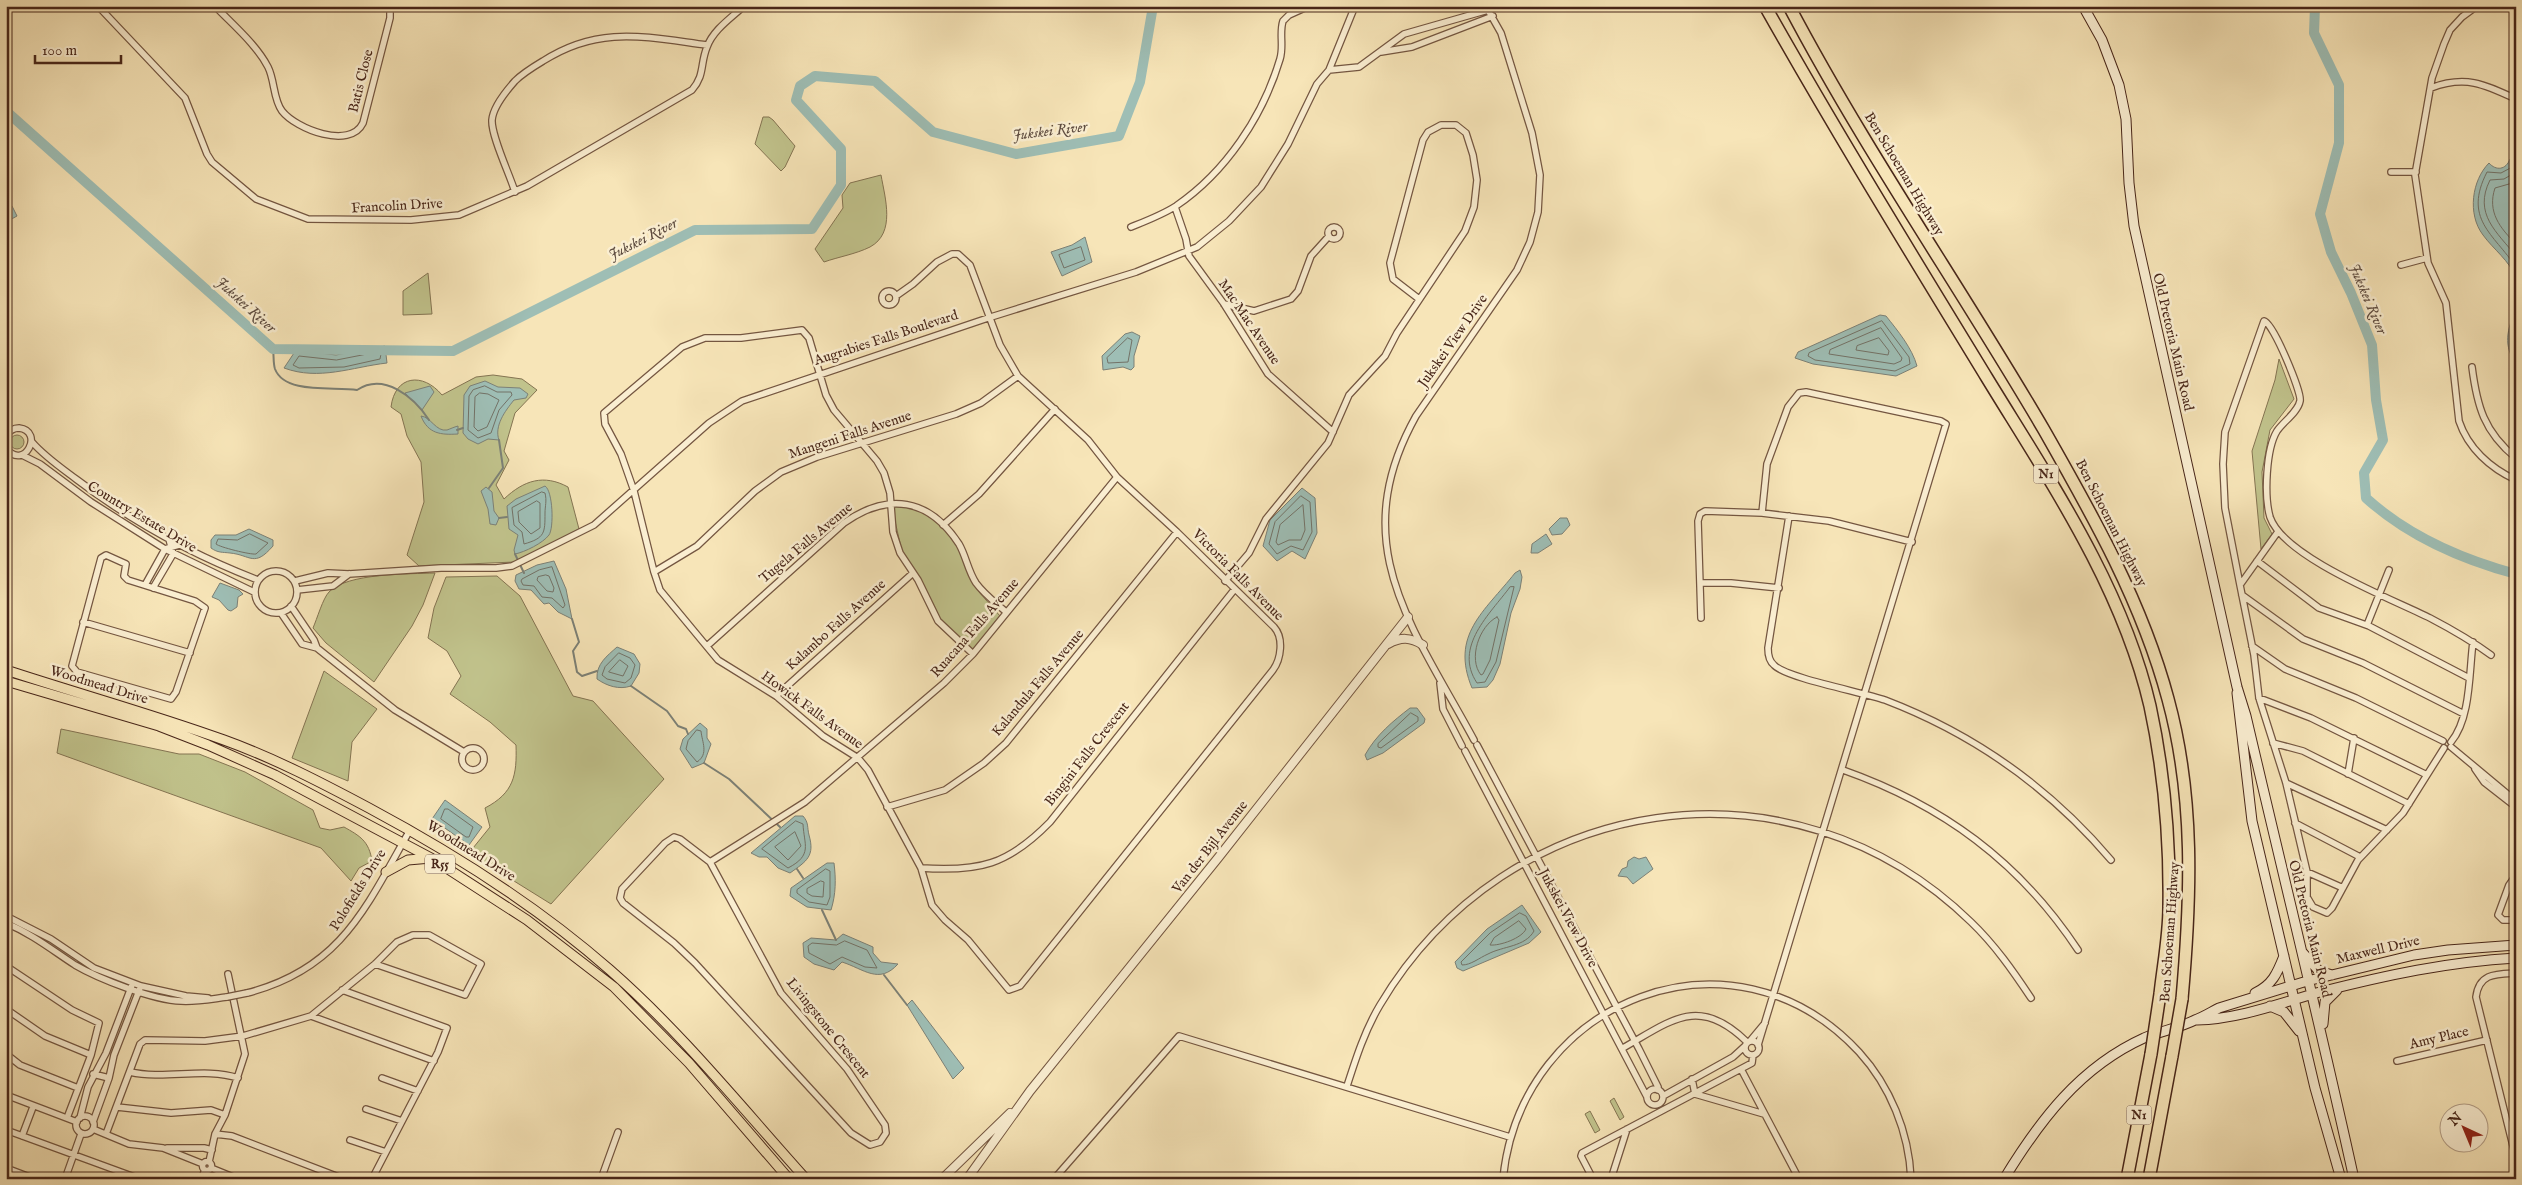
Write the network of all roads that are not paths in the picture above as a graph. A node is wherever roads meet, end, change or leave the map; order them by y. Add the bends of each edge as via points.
1 (98, 6) edge
2 (215, 6) edge
3 (390, 6) edge
4 (744, 6) edge
5 (1309, 6) edge
6 (1355, 6) edge
7 (1765, 6) edge
8 (1789, 6) edge
9 (2083, 6) edge
10 (2477, 6) edge
11 (2506, 6) edge
12 (2516, 9) edge
13 (1493, 16) junction
14 (1423, 28) junction
15 (1427, 41) junction
16 (707, 45) junction
17 (1381, 52) junction
18 (1329, 70) junction
19 (2430, 88) junction
20 (2516, 99) edge
21 (2391, 172) dead end
22 (2416, 172) junction
23 (515, 192) junction
24 (1175, 207) junction
25 (1131, 228) dead end
26 (1329, 236) dead end
27 (1187, 252) junction
28 (2427, 258) junction
29 (2401, 265) dead end
30 (896, 296) dead end
31 (1419, 299) junction
32 (1224, 304) junction
33 (990, 317) junction
34 (2472, 367) dead end
35 (819, 374) junction
36 (1018, 376) junction
37 (1055, 409) junction
38 (6, 424) edge
39 (14, 429) junction
40 (1333, 432) junction
41 (6, 436) edge
42 (32, 442) junction
43 (862, 444) junction
44 (6, 448) edge
45 (22, 454) junction
46 (2516, 458) edge
47 (1117, 477) junction
48 (2516, 480) edge
49 (634, 491) junction
50 (890, 503) junction
51 (1762, 513) junction
52 (1789, 516) junction
53 (943, 525) junction
54 (1176, 532) junction
55 (2277, 533) junction
56 (169, 540) junction
57 (1912, 542) junction
58 (179, 545) junction
59 (170, 551) junction
60 (2257, 561) junction
61 (2389, 570) dead end
62 (654, 572) junction
63 (913, 573) junction
64 (349, 574) junction
65 (258, 580) junction
66 (1225, 581) junction
67 (295, 582) junction
68 (1700, 583) junction
69 (145, 585) junction
70 (2240, 585) junction
71 (153, 588) junction
72 (1779, 588) junction
73 (297, 590) junction
74 (1234, 590) junction
75 (254, 592) junction
76 (2379, 594) junction
77 (2242, 595) junction
78 (291, 606) junction
79 (281, 612) junction
80 (1006, 612) junction
81 (1408, 617) junction
82 (1701, 618) dead end
83 (83, 622) junction
84 (2367, 625) junction
85 (2473, 642) junction
86 (1387, 644) junction
87 (1423, 645) junction
88 (707, 646) junction
89 (2252, 646) junction
90 (317, 648) junction
91 (190, 653) junction
92 (973, 654) junction
93 (2491, 655) dead end
94 (6, 670) edge
95 (2468, 678) junction
96 (6, 681) edge
97 (1440, 682) junction
98 (2237, 687) junction
99 (1866, 693) junction
100 (776, 696) junction
101 (2259, 698) junction
102 (2464, 714) junction
103 (1461, 716) junction
104 (1449, 722) junction
105 (2354, 738) junction
106 (2273, 743) junction
107 (2447, 744) junction
108 (464, 752) dead end
109 (1480, 752) junction
110 (858, 758) junction
111 (1469, 759) junction
112 (1843, 770) junction
113 (2348, 774) junction
114 (2427, 775) junction
115 (2487, 780) junction
116 (2286, 783) junction
117 (2516, 801) edge
118 (2409, 804) junction
119 (887, 807) junction
120 (2516, 807) edge
121 (2295, 823) junction
122 (410, 830) junction
123 (2387, 830) junction
124 (1823, 832) junction
125 (403, 842) junction
126 (1535, 855) junction
127 (2360, 856) junction
128 (431, 858) junction
129 (2111, 860) dead end
130 (710, 862) junction
131 (1523, 862) junction
132 (921, 868) junction
133 (386, 872) junction
134 (2307, 872) junction
135 (2516, 875) edge
136 (2343, 888) junction
137 (6, 916) edge
138 (2516, 920) edge
139 (6, 923) edge
140 (2516, 945) edge
141 (2300, 947) junction
142 (2078, 950) dead end
143 (2284, 956) junction
144 (2516, 958) edge
145 (375, 964) junction
146 (6, 966) edge
147 (2516, 973) edge
148 (228, 974) dead end
149 (2333, 975) junction
150 (2307, 982) junction
151 (132, 986) junction
152 (1020, 986) joint
153 (2291, 987) junction
154 (2341, 987) junction
155 (140, 988) junction
156 (342, 990) junction
157 (2312, 994) junction
158 (1774, 995) junction
159 (2031, 998) dead end
160 (2294, 1000) junction
161 (2235, 1003) junction
162 (2270, 1006) junction
163 (1616, 1007) junction
164 (6, 1010) edge
165 (1604, 1013) junction
166 (311, 1016) junction
167 (2195, 1021) junction
168 (1766, 1022) junction
169 (243, 1036) junction
170 (2303, 1038) junction
171 (2323, 1039) junction
172 (2487, 1040) junction
173 (1634, 1041) junction
174 (1747, 1043) junction
175 (1758, 1045) junction
176 (1622, 1048) junction
177 (106, 1053) junction
178 (6, 1054) edge
179 (1750, 1054) junction
180 (91, 1055) junction
181 (114, 1055) junction
182 (1733, 1057) junction
183 (434, 1061) junction
184 (2397, 1061) dead end
185 (1741, 1069) junction
186 (130, 1072) junction
187 (93, 1074) junction
188 (109, 1078) junction
189 (238, 1078) junction
190 (382, 1078) dead end
191 (1692, 1078) junction
192 (1347, 1086) junction
193 (78, 1088) junction
194 (418, 1090) junction
195 (1030, 1091) junction
196 (1661, 1094) junction
197 (1695, 1094) junction
198 (6, 1095) edge
199 (1647, 1097) junction
200 (1653, 1105) junction
201 (33, 1106) junction
202 (117, 1107) junction
203 (1668, 1108) junction
204 (366, 1109) dead end
205 (225, 1114) junction
206 (1658, 1114) junction
207 (1764, 1114) junction
208 (67, 1118) junction
209 (79, 1120) junction
210 (93, 1122) junction
211 (402, 1122) junction
212 (93, 1129) junction
213 (1627, 1129) junction
214 (6, 1130) edge
215 (618, 1132) dead end
216 (82, 1134) junction
217 (106, 1134) junction
218 (215, 1134) junction
219 (22, 1136) junction
220 (1510, 1137) junction
221 (350, 1140) dead end
222 (163, 1148) junction
223 (212, 1150) junction
224 (386, 1152) junction
225 (74, 1155) junction
226 (2516, 1158) edge
227 (207, 1166) junction
228 (6, 1168) edge
229 (2127, 1178) edge
230 (36, 1179) edge
231 (66, 1179) edge
232 (140, 1179) edge
233 (201, 1179) edge
234 (238, 1179) edge
235 (344, 1179) edge
236 (372, 1179) edge
237 (601, 1179) edge
238 (789, 1179) edge
239 (806, 1179) edge
240 (942, 1179) edge
241 (966, 1179) edge
242 (1054, 1179) edge
243 (1503, 1179) edge
244 (1593, 1179) edge
245 (1611, 1179) edge
246 (1799, 1179) edge
247 (1911, 1179) edge
248 (2004, 1179) edge
249 (2149, 1179) edge
250 (2341, 1179) edge
251 (2354, 1179) edge

1 - 23 street, Francolin Drive via 185,98 209,159 256,199 308,219 411,220 459,214
2 - 3 street, Batis Close via 264,60 283,112 319,133 345,136 358,131 363,123 390,18
4 - 16 street, Francolin Drive
5 - 24 street via 1283,21 1283,47 1276,73 1260,109 1242,138 1210,177
6 - 18 street, Augrabies Falls Boulevard
7 - 229 highway, Ben Schoeman Highway / N1, bridge via 2061,498 2088,546 2132,648 2149,705 2168,832 2169,910 2151,1054
8 - 249 highway, Ben Schoeman Highway / N1, bridge via 1902,202 2019,388 2079,492 2126,582 2168,700 2190,833 2188,934 2182,999
9 - 98 main road, Old Pretoria Main Road via 2102,40 2119,86 2126,119 2134,226
10 - 19 street via 2450,30
11 - 12 street
13 - 14 street, Jukskei View Drive via 1488,10
13 - 15 street
13 - 81 street, Jukskei View Drive via 1532,133 1540,176 1538,212 1530,242 1517,270 1416,416 1395,459 1385,500 1385,541 1392,574
14 - 15 street
14 - 17 street via 1396,38
15 - 17 street
16 - 23 street, Francolin Drive via 701,78 692,90
16 - 23 street via 642,36 584,40 526,71 506,93 492,120
17 - 18 street via 1359,67
18 - 27 street, Augrabies Falls Boulevard via 1317,84 1284,152 1262,187 1229,221
19 - 20 street via 2448,82 2473,81
19 - 22 street
21 - 22 street
22 - 28 street
24 - 25 street
24 - 27 street, Mac Mac Avenue
26 - 32 street via 1310,256 1298,291 1291,299 1254,312
27 - 32 street, Mac Mac Avenue
27 - 33 street, Augrabies Falls Boulevard via 1136,272
28 - 29 street
28 - 48 street via 2446,304 2462,430 2476,451 2506,476
30 - 33 street, Victoria Falls Avenue via 938,262 958,254 970,265
31 - 31 street via 1458,244 1474,207 1477,180 1469,140 1462,129 1449,124 1433,128 1423,140 1390,263 1393,278
31 - 40 street via 1385,356 1349,395
32 - 40 street, Mac Mac Avenue via 1268,374
33 - 35 street, Augrabies Falls Boulevard
33 - 36 street, Victoria Falls Avenue via 1000,345
34 - 46 street via 2476,400 2482,415 2504,448
35 - 43 street via 834,410
35 - 49 street, Augrabies Falls Boulevard via 766,391 724,411
35 - 49 street, Howick Falls Avenue via 809,338 802,330 741,338 705,338 682,347 609,407 604,415
36 - 37 street, Victoria Falls Avenue
36 - 43 street, Mangeni Falls Avenue via 966,410
37 - 47 street, Victoria Falls Avenue via 1088,440
37 - 53 street via 986,487
38 - 39 street
39 - 41 street
39 - 42 street, Country Estate Drive via 25,430
40 - 66 street via 1323,450 1266,519 1243,561
42 - 45 street via 29,450
42 - 56 street, Country Estate Drive via 90,490
43 - 50 street via 884,473
43 - 62 street, Mangeni Falls Avenue via 804,461 781,472 755,490 697,546
44 - 45 street, Country Estate Drive via 13,454
45 - 59 street, Country Estate Drive
47 - 54 street, Victoria Falls Avenue
47 - 80 street, Ruacana Falls Avenue
49 - 62 street, Howick Falls Avenue
49 - 64 street, Augrabies Falls Boulevard via 594,525 512,566
50 - 53 street, Tugela Falls Avenue via 918,508
50 - 63 street via 893,532 900,553
50 - 88 street, Tugela Falls Avenue via 863,510 844,523
51 - 52 street
51 - 57 street via 1767,464 1788,407 1799,393 1815,393 1946,424
51 - 68 street via 1705,511 1700,514
52 - 57 street via 1844,524
52 - 72 street
53 - 80 street, Tugela Falls Avenue via 960,546 976,583
54 - 66 street, Victoria Falls Avenue
54 - 119 street, Kalandula Falls Avenue via 1006,743 945,790
55 - 60 street
55 - 70 street via 2269,512 2268,467 2276,433 2298,407 2300,396 2278,337 2270,324 2264,321 2225,432 2225,508
55 - 76 street via 2331,570
56 - 58 street, Country Estate Drive
56 - 59 street
57 - 99 street
58 - 59 street
58 - 65 street, Country Estate Drive
59 - 69 street
59 - 71 street
59 - 75 street, Country Estate Drive
60 - 70 street
60 - 84 street via 2319,608
61 - 76 street
62 - 88 street, Howick Falls Avenue via 660,590
63 - 92 street via 938,621
63 - 100 street, Kalambo Falls Avenue
64 - 67 street, Augrabies Falls Boulevard via 323,574
64 - 73 street, Augrabies Falls Boulevard via 333,586
65 - 67 street via 273,570 289,575
65 - 75 street
66 - 74 street, Victoria Falls Avenue
67 - 73 street
68 - 72 street
68 - 82 street
69 - 71 street
69 - 83 street via 125,578 125,563 108,554 102,556
70 - 77 street
71 - 91 street via 204,606
72 - 99 street via 1768,648 1773,665 1791,674
73 - 78 street
74 - 132 street, Bingini Falls Crescent via 1050,822 1032,840 990,865 973,869
74 - 152 street, Victoria Falls Avenue via 1277,630 1280,654 1276,666
75 - 79 street via 263,609
76 - 84 street
76 - 85 street
77 - 89 street
77 - 102 street via 2303,639 2363,663
78 - 79 street
78 - 90 street
79 - 90 street via 300,643
80 - 92 street, Ruacana Falls Avenue
81 - 86 street, Van der Bijl Avenue
81 - 87 street, Jukskei View Drive
83 - 91 street
83 - 91 street via 72,664 75,670 168,700 176,692
84 - 95 street
85 - 93 street
85 - 95 street
86 - 87 street via 1403,638
86 - 195 street, Van der Bijl Avenue
87 - 97 street, Jukskei View Drive
88 - 100 street, Howick Falls Avenue via 729,668
89 - 101 street
89 - 107 street via 2293,673 2358,699
90 - 108 street via 395,710
92 - 110 street, Ruacana Falls Avenue
94 - 122 main road, Woodmead Drive / R55 via 225,740 326,785
95 - 102 street
96 - 125 main road, Woodmead Drive / R55 via 160,726 208,745 275,775
97 - 103 street, Jukskei View Drive
97 - 104 street, Jukskei View Drive via 1441,699
98 - 141 main road, Old Pretoria Main Road
98 - 143 main road, Old Pretoria Main Road via 2252,821
99 - 112 street
99 - 129 street via 1916,713 2001,759 2060,806
100 - 110 street, Howick Falls Avenue via 822,736
101 - 105 street
101 - 106 street
102 - 107 street via 2461,727
103 - 104 street
103 - 109 street, Jukskei View Drive
104 - 111 street, Jukskei View Drive
105 - 113 street
105 - 114 street
106 - 113 street via 2303,751
106 - 116 street
107 - 114 street
107 - 115 street
109 - 111 street
109 - 126 street, Jukskei View Drive
110 - 119 street, Howick Falls Avenue
110 - 130 street, Ruacana Falls Avenue via 805,802
111 - 131 street, Jukskei View Drive
112 - 124 street
112 - 142 street via 1911,797 1970,835 2021,879
113 - 118 street
114 - 118 street
115 - 117 street
115 - 120 street
116 - 121 street
116 - 123 street
118 - 123 street
119 - 132 street, Howick Falls Avenue
121 - 127 street
121 - 134 street
122 - 125 street, Polofields Drive
122 - 239 main road, Woodmead Drive / R55 via 523,901 609,969 666,1023
123 - 127 street
124 - 126 street via 1746,816 1671,816 1613,826 1557,844
124 - 158 street
124 - 159 street via 1889,860 1942,896 1988,939
125 - 128 main road, Woodmead Drive / R55
125 - 133 street, Polofields Drive
126 - 131 street
126 - 163 street, Jukskei View Drive
127 - 136 street
128 - 133 main road via 408,860
128 - 238 main road, Woodmead Drive / R55 via 527,920 614,988 689,1063
130 - 130 street, Livingstone Crescent via 781,993 847,1069 885,1124 886,1133 880,1142 870,1145 852,1133 695,963 620,898 622,889 674,837
131 - 165 street, Jukskei View Drive
131 - 192 street via 1449,918 1403,970 1367,1030
132 - 152 street, Howick Falls Avenue via 927,895 937,912 968,940 1007,990
133 - 155 street, Polofields Drive, bridge via 351,928 332,950 292,977 247,993 210,999 178,1001
134 - 136 street
134 - 136 street via 2309,903 2324,912 2332,908
135 - 138 street via 2498,915 2503,920
137 - 151 street, Polofields Drive via 43,934 94,968
139 - 151 street, Polofields Drive via 40,940 77,966
140 - 149 main road, Maxwell Drive via 2439,951
141 - 149 main road via 2319,971
141 - 150 main road, Old Pretoria Main Road
143 - 153 main road, Old Pretoria Main Road
143 - 161 main road via 2269,985
144 - 154 main road, Maxwell Drive via 2443,964
145 - 145 street via 397,942 413,935 429,935 481,964 465,995
145 - 156 street
146 - 180 street via 72,1010 98,1022
147 - 172 street via 2492,974 2481,981 2476,997
148 - 169 street
149 - 150 main road, Maxwell Drive
150 - 153 main road, Maxwell Drive
150 - 157 main road, Old Pretoria Main Road
151 - 155 street, Polofields Drive
151 - 177 street
153 - 160 main road, Old Pretoria Main Road
153 - 161 main road, Maxwell Drive
154 - 157 main road, Maxwell Drive
154 - 171 main road via 2329,996 2323,1008
155 - 181 street
156 - 166 street
156 - 183 street via 447,1028 445,1040
157 - 160 main road, Maxwell Drive
157 - 171 main road, Old Pretoria Main Road
158 - 163 street via 1737,987 1691,986 1647,994
158 - 168 street
158 - 247 street via 1824,1021 1845,1038 1871,1067 1901,1123
160 - 162 main road, Maxwell Drive
160 - 170 main road, Old Pretoria Main Road
161 - 167 main road, Maxwell Drive
162 - 167 main road, Maxwell Drive
162 - 170 main road via 2288,1016
163 - 165 street
163 - 173 street, Jukskei View Drive
164 - 180 street via 44,1036
165 - 176 street, Jukskei View Drive
165 - 220 street via 1562,1046 1541,1070 1524,1098
166 - 169 street
166 - 183 street
167 - 248 main road, Maxwell Drive via 2164,1030 2126,1047 2083,1077 2043,1119
168 - 174 street
168 - 175 street
169 - 186 street via 205,1041 145,1040 140,1044
169 - 189 street via 245,1054
170 - 250 main road, Old Pretoria Main Road
171 - 251 main road, Old Pretoria Main Road
172 - 184 street, Amy Place
172 - 226 street
173 - 174 street via 1679,1018 1695,1015 1721,1020
173 - 176 street
173 - 196 street, Jukskei View Drive
174 - 175 street
174 - 179 street
174 - 182 street
175 - 179 street via 1758,1052
176 - 199 street, Jukskei View Drive
177 - 181 street
177 - 187 street
178 - 193 street via 20,1064
179 - 182 street
179 - 185 street via 1752,1063
180 - 193 street
181 - 188 street
182 - 191 street
183 - 194 street
185 - 197 street
185 - 207 street
186 - 189 street via 158,1076 226,1074
186 - 202 street
187 - 188 street
187 - 209 street
188 - 210 street
189 - 205 street
190 - 194 street
191 - 196 street
191 - 197 street
192 - 220 street
192 - 242 street via 1180,1036
193 - 208 street
194 - 211 street
195 - 240 street, Van der Bijl Avenue
195 - 241 street, Van der Bijl Avenue
196 - 199 street via 1651,1091
196 - 200 street via 1658,1105
196 - 203 street, Jukskei View Drive
197 - 203 street
197 - 207 street
198 - 201 street
199 - 200 street, Jukskei View Drive
200 - 206 street
201 - 208 street
201 - 219 street
202 - 205 street via 171,1113 212,1110
202 - 217 street
203 - 206 street
204 - 211 street
205 - 218 street
206 - 213 street
207 - 246 street
208 - 209 street
209 - 210 street via 89,1118
209 - 216 street via 76,1127
210 - 212 street
211 - 224 street
212 - 216 street
212 - 217 street
213 - 244 street via 1582,1153
213 - 245 street
214 - 219 street
215 - 237 street
216 - 225 street
217 - 222 street via 129,1144
218 - 223 street
218 - 235 street via 232,1136
219 - 225 street
220 - 243 street
221 - 224 street
222 - 223 street
222 - 227 street
223 - 227 street
224 - 236 street
225 - 231 street
225 - 232 street
227 - 233 street
227 - 234 street
228 - 230 street

